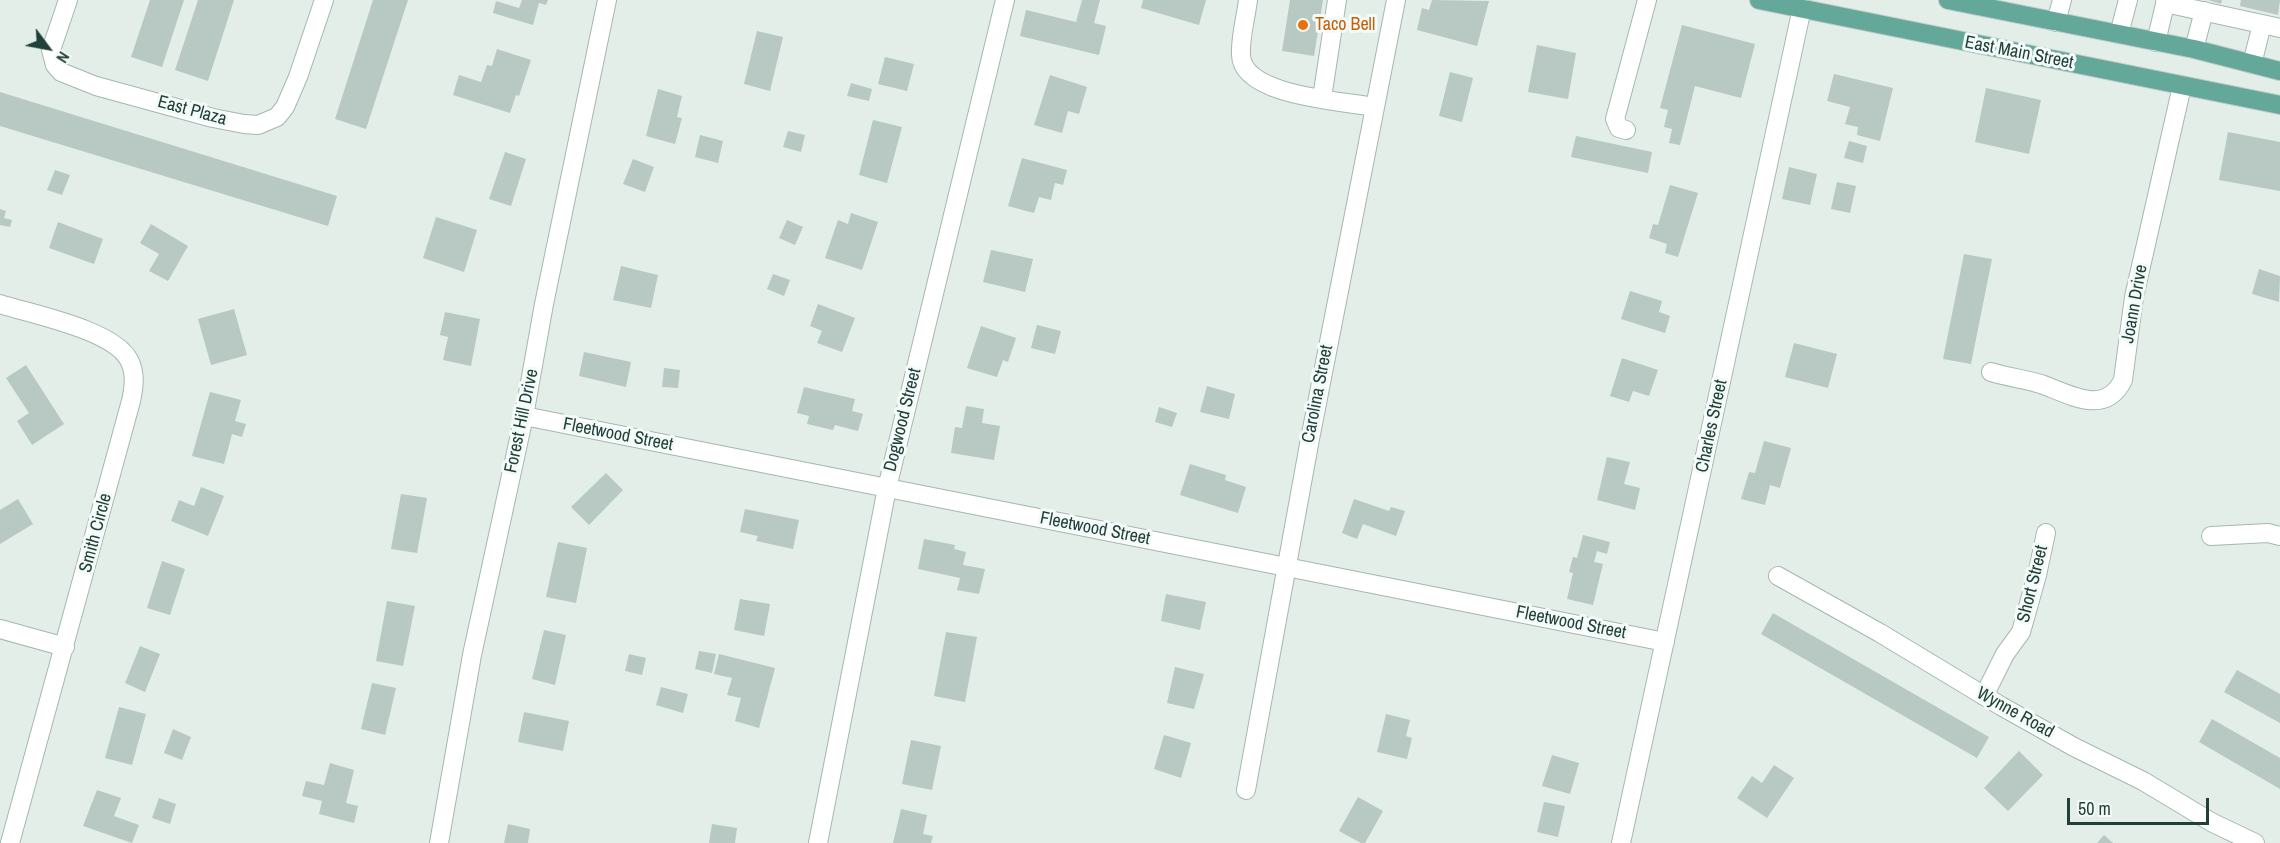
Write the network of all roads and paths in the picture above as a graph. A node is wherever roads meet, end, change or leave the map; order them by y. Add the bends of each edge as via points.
1 (68, 0) edge
2 (324, 0) edge
3 (607, 0) edge
4 (1005, 0) edge
5 (1248, 0) edge
6 (1337, 0) edge
7 (1396, 0) edge
8 (1647, 0) edge
9 (1759, 0) edge
10 (1948, 0) edge
11 (2062, 0) edge
12 (2128, 0) edge
13 (2166, 1) edge
14 (1991, 4) edge
15 (1802, 8) junction
16 (2204, 11) junction
17 (2056, 22) junction
18 (2262, 24) junction
19 (2280, 28) edge
20 (2119, 34) junction
21 (2156, 42) junction
22 (2194, 49) junction
23 (2252, 64) junction
24 (2280, 71) edge
25 (2182, 86) junction
26 (1322, 98) junction
27 (2280, 105) edge
28 (1374, 106) junction
29 (1626, 130) dead end
30 (0, 304) edge
31 (1991, 372) dead end
32 (524, 416) junction
33 (886, 488) junction
34 (2046, 533) dead end
35 (2211, 536) dead end
36 (2280, 536) edge
37 (1286, 567) junction
38 (1778, 576) dead end
39 (0, 629) edge
40 (1665, 642) junction
41 (64, 647) junction
42 (1984, 696) junction
43 (1246, 790) dead end
44 (10, 843) edge
45 (439, 843) edge
46 (818, 843) edge
47 (1622, 843) edge
48 (2255, 843) edge

1 - 2 street, East Plaza via 51,50 61,72 96,86 213,118 258,125 277,117 285,107
3 - 32 street, Forest Hill Drive
4 - 33 street, Dogwood Street
5 - 26 street via 1240,56 1247,72 1282,92
6 - 26 street
7 - 28 street, Carolina Street
8 - 29 street via 1615,119 1619,128
9 - 15 main road, East Main Street
10 - 14 main road, East Main Street
11 - 17 street
12 - 20 street
13 - 16 street
13 - 21 street
14 - 17 main road, East Main Street
15 - 25 main road, East Main Street
15 - 40 street, Charles Street
16 - 18 street
16 - 22 street
17 - 20 main road, East Main Street
18 - 19 street
18 - 23 street
20 - 21 main road, East Main Street
21 - 22 main road, East Main Street
22 - 23 main road, East Main Street
23 - 24 main road, East Main Street
25 - 27 main road, East Main Street
25 - 31 street, Joann Drive via 2134,297 2123,380 2118,390 2110,397 2089,401
26 - 28 street
28 - 37 street, Carolina Street
30 - 41 street, Smith Circle via 101,336 129,358 134,373 131,400
32 - 33 street, Fleetwood Street
32 - 45 street, Forest Hill Drive via 472,655
33 - 37 street, Fleetwood Street
33 - 46 street, Dogwood Street
34 - 42 street, Short Street via 2021,632
35 - 36 street
37 - 40 street, Fleetwood Street
37 - 43 street, Carolina Street
38 - 42 street, Wynne Road
39 - 41 street
40 - 47 street, Charles Street
41 - 44 street, Smith Circle
42 - 48 street, Wynne Road

